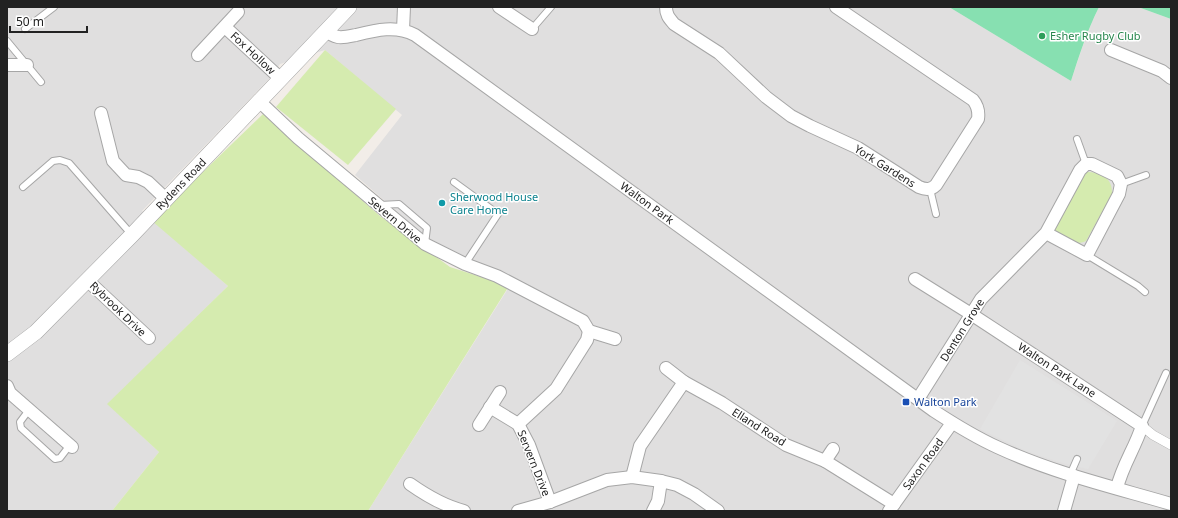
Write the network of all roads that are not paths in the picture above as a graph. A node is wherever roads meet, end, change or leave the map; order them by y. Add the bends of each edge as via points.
1 (54, 7) edge
2 (349, 7) edge
3 (404, 7) edge
4 (499, 7) edge
5 (551, 7) edge
6 (666, 7) edge
7 (836, 7) edge
8 (238, 12) dead end
9 (225, 27) junction
10 (25, 29) dead end
11 (532, 29) joint
12 (403, 30) junction
13 (327, 31) junction
14 (7, 42) edge
15 (1111, 50) dead end
16 (198, 55) dead end
17 (7, 65) edge
18 (27, 65) junction
19 (1171, 78) edge
20 (281, 79) junction
21 (41, 82) dead end
22 (259, 101) junction
23 (101, 112) dead end
24 (1077, 139) dead end
25 (1086, 164) junction
26 (1146, 175) dead end
27 (454, 182) dead end
28 (1121, 184) junction
29 (23, 187) dead end
30 (930, 190) junction
31 (166, 199) junction
32 (936, 214) dead end
33 (1046, 233) junction
34 (132, 235) junction
35 (1086, 255) junction
36 (465, 264) junction
37 (915, 279) dead end
38 (1142, 279) dead end
39 (87, 280) junction
40 (1138, 286) junction
41 (1145, 292) dead end
42 (971, 314) junction
43 (590, 331) junction
44 (149, 338) dead end
45 (615, 339) dead end
46 (7, 354) edge
47 (666, 368) dead end
48 (1166, 373) dead end
49 (684, 382) junction
50 (7, 386) edge
51 (500, 392) dead end
52 (918, 400) junction
53 (490, 407) junction
54 (30, 410) junction
55 (952, 423) junction
56 (518, 424) junction
57 (479, 425) dead end
58 (1142, 426) junction
59 (1171, 445) edge
60 (71, 446) joint
61 (833, 449) dead end
62 (1077, 460) dead end
63 (825, 461) junction
64 (1072, 475) junction
65 (632, 477) junction
66 (661, 481) junction
67 (410, 484) dead end
68 (1117, 488) junction
69 (550, 502) junction
70 (1171, 504) edge
71 (892, 508) edge
72 (464, 511) edge
73 (518, 511) edge
74 (653, 511) edge
75 (718, 511) edge
76 (1064, 511) edge

1 - 10 lane
2 - 13 street, Rydens Road
3 - 12 street
4 - 11 street
5 - 11 lane
6 - 30 street, York Gardens via 666,12 674,24 719,53 790,116 858,148 924,190
7 - 30 street, York Gardens via 977,105 978,119 936,185
8 - 9 street, Fox Hollow
9 - 16 street, Fox Hollow
9 - 20 street, Fox Hollow
12 - 13 street, Walton Park via 376,30 339,38
12 - 52 street, Walton Park via 415,35 498,94
13 - 20 street, Rydens Road
14 - 18 lane
15 - 19 street
17 - 18 street
18 - 21 lane
20 - 22 street, Rydens Road
22 - 31 street, Rydens Road
22 - 36 street, Severn Drive via 298,138 425,244
23 - 31 street via 112,161 126,175 148,182
24 - 25 lane
25 - 28 street via 1092,164 1117,176
25 - 33 street, Denton Grove via 1080,170
26 - 28 lane
27 - 36 lane via 498,214
28 - 35 street via 1119,194
29 - 34 lane via 53,161 69,163
30 - 32 lane
31 - 34 street, Rydens Road
33 - 35 street
33 - 42 street, Denton Grove via 981,299
34 - 39 street, Rydens Road
35 - 40 lane
36 - 43 street, Severn Drive via 531,293 583,321
37 - 42 street, Walton Park Lane
38 - 40 lane
39 - 44 street, Rybrook Drive
39 - 46 street, Rydens Road via 36,332
40 - 41 lane
42 - 52 street, Denton Grove
42 - 58 street, Walton Park Lane
43 - 45 street, Severn Drive
43 - 56 street, Servern Drive via 556,389
47 - 49 street, Elland Road
48 - 58 lane
49 - 63 street, Elland Road via 722,403 786,445
49 - 65 street via 640,446
50 - 54 street via 10,393
51 - 53 street
52 - 55 street, Walton Park
53 - 56 street, Servern Drive
53 - 57 street
54 - 60 street
54 - 60 lane via 20,422 21,428 54,459 60,458
55 - 64 street, Walton Park via 1016,456
55 - 71 street, Saxon Road
56 - 69 street, Servern Drive via 529,445
58 - 59 street
58 - 68 street
61 - 63 street
62 - 64 lane
63 - 71 street, Saxon Road
64 - 68 street, Walton Park
64 - 76 street
65 - 66 street
65 - 69 street via 607,480
66 - 74 street
66 - 75 street via 677,485
67 - 72 street via 430,498
68 - 70 street, Walton Park
69 - 73 street

